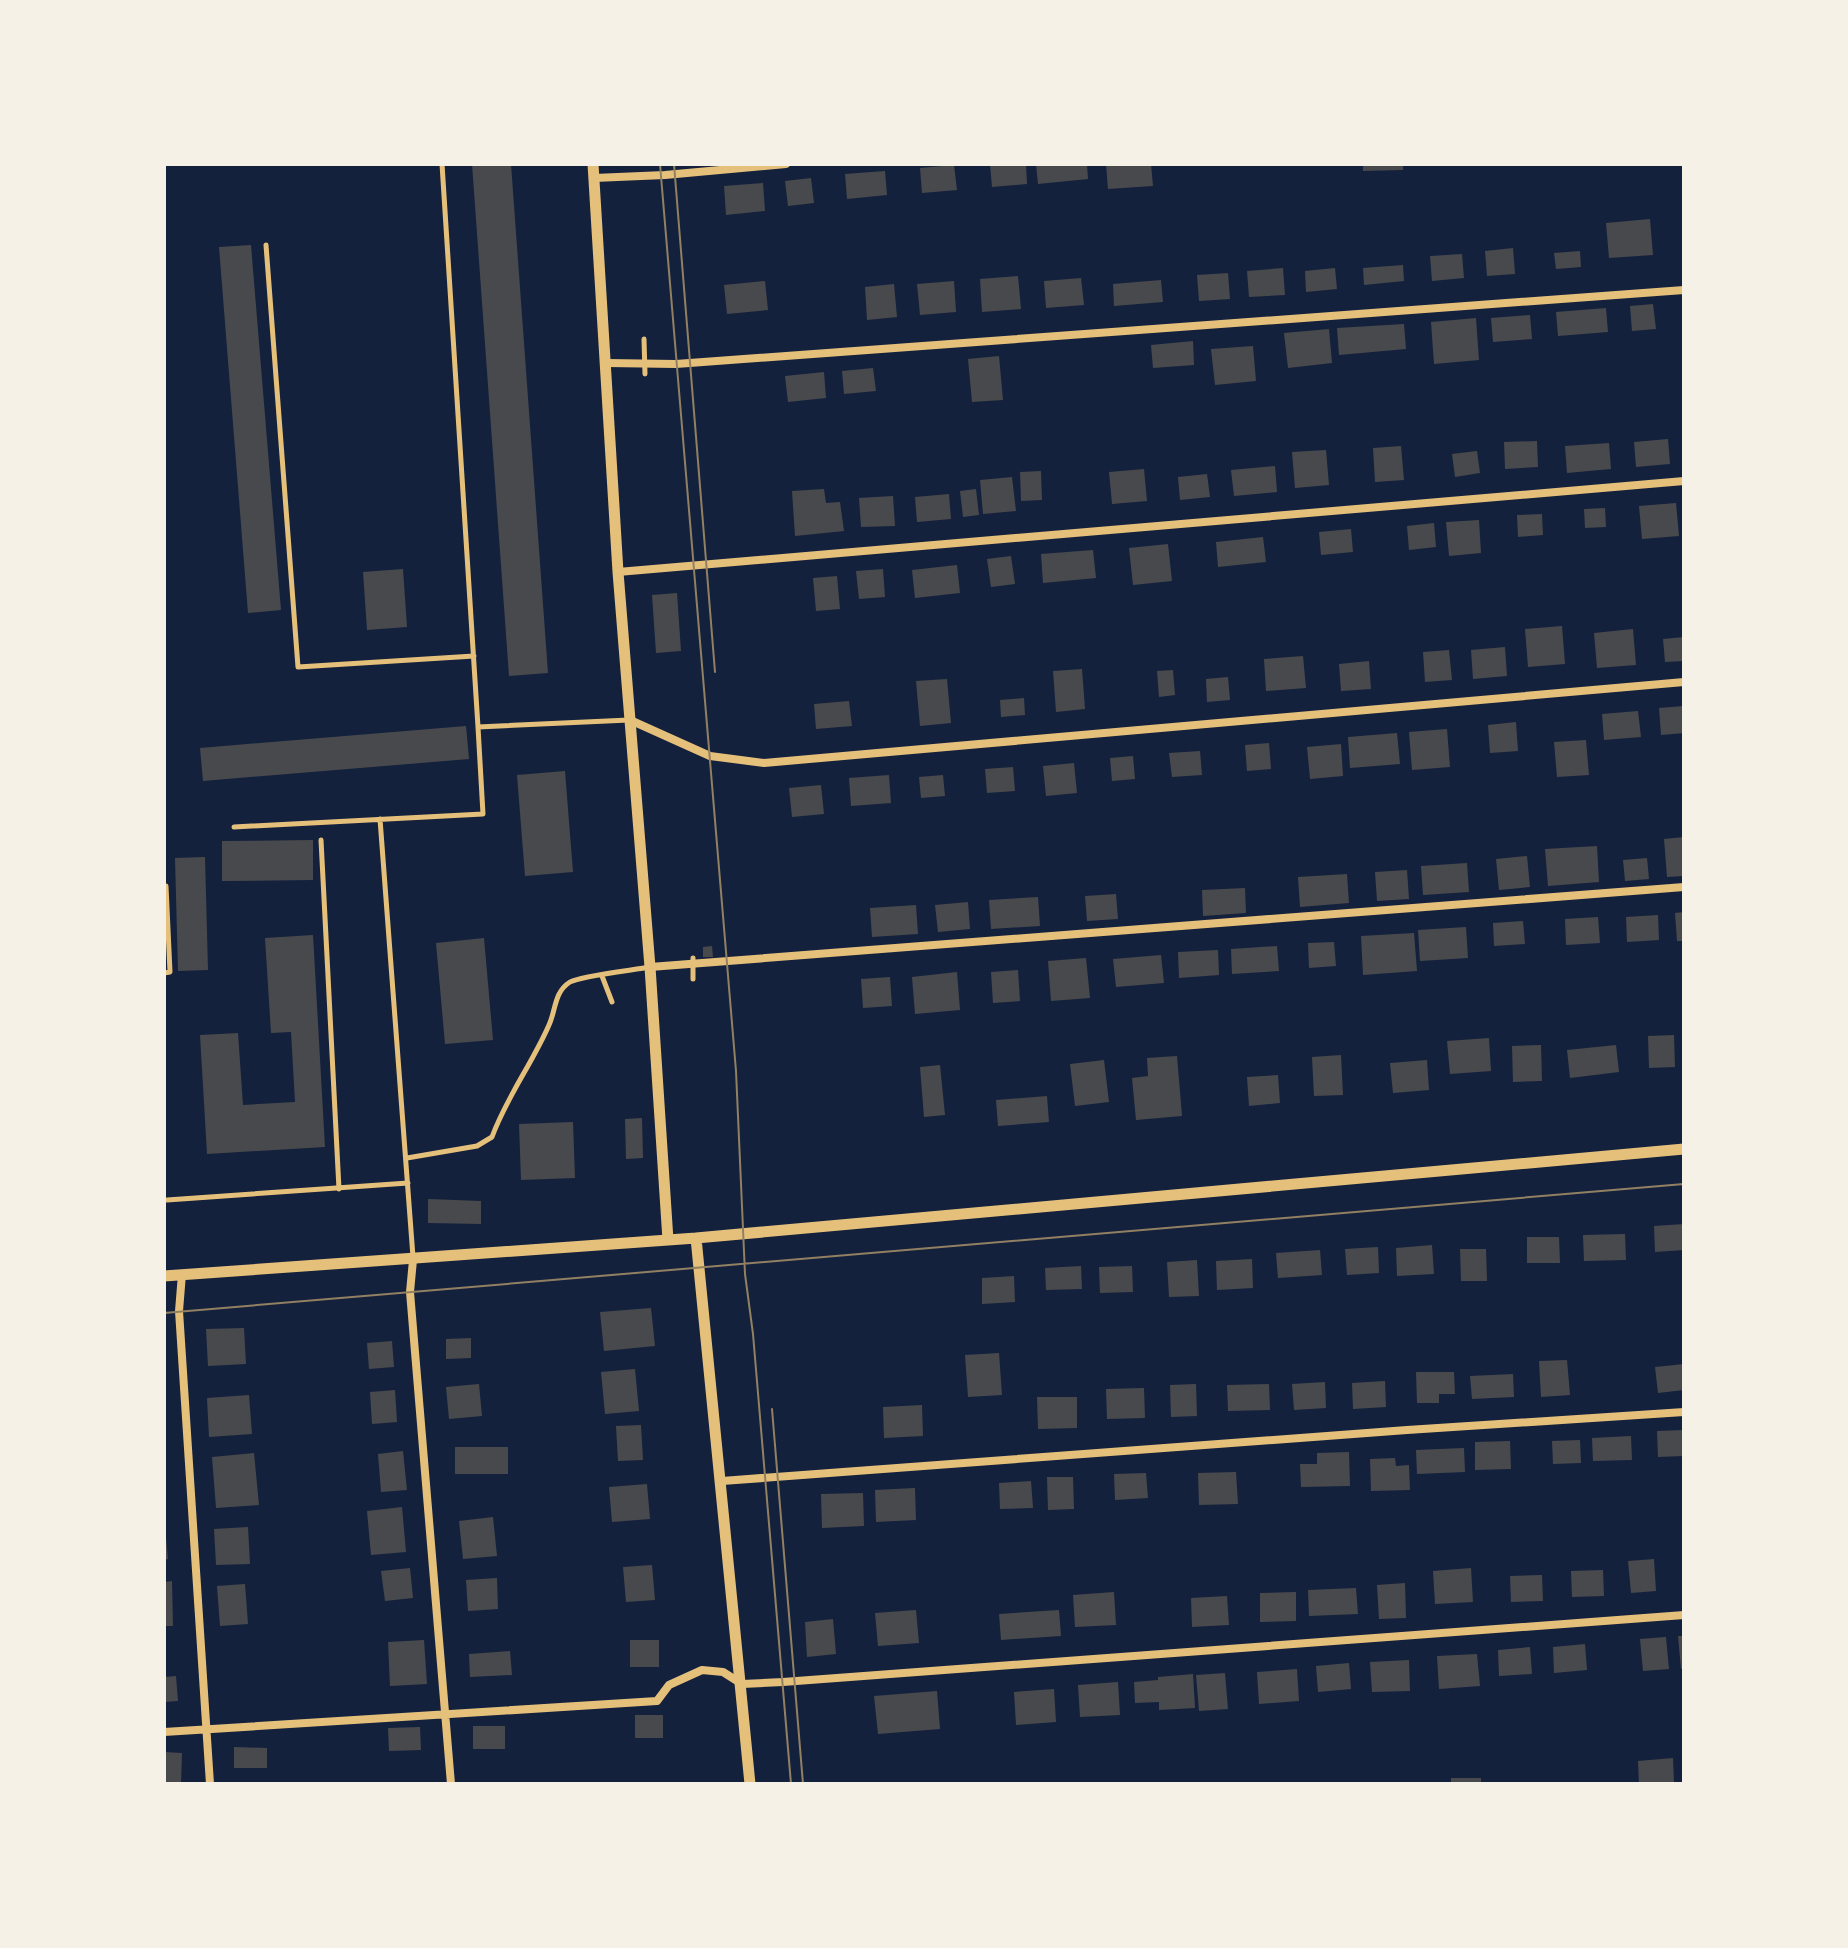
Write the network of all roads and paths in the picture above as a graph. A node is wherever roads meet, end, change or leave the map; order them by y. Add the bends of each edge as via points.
1 (442, 164) edge
2 (593, 164) edge
3 (786, 164) edge
4 (594, 178) junction
5 (266, 245) dead end
6 (1684, 290) edge
7 (644, 339) dead end
8 (607, 363) junction
9 (645, 364) junction
10 (645, 374) dead end
11 (1684, 481) edge
12 (618, 572) junction
13 (474, 656) junction
14 (1684, 682) edge
15 (630, 720) junction
16 (478, 727) junction
17 (380, 819) junction
18 (234, 827) dead end
19 (321, 840) dead end
20 (166, 886) edge
21 (1684, 887) edge
22 (693, 961) junction
23 (650, 967) junction
24 (164, 973) edge
25 (602, 976) junction
26 (693, 979) dead end
27 (612, 1002) dead end
28 (1684, 1149) edge
29 (407, 1158) junction
30 (408, 1183) junction
31 (339, 1189) junction
32 (167, 1200) dead end
33 (696, 1238) junction
34 (668, 1240) junction
35 (413, 1260) junction
36 (182, 1274) junction
37 (164, 1276) edge
38 (1684, 1412) edge
39 (722, 1481) junction
40 (1684, 1615) edge
41 (742, 1684) junction
42 (446, 1714) junction
43 (205, 1729) junction
44 (164, 1732) edge
45 (210, 1784) edge
46 (451, 1784) edge
47 (750, 1784) edge

1 - 13 lane
2 - 4 street
3 - 4 street
4 - 8 street
5 - 13 lane via 298,667
6 - 9 street
7 - 9 lane
8 - 9 street
8 - 12 street
9 - 10 lane
11 - 12 street
12 - 15 street
13 - 16 lane
14 - 15 street via 764,763 710,756
15 - 16 lane
15 - 23 street
16 - 17 lane via 483,814
17 - 18 lane
17 - 29 lane
19 - 31 lane
20 - 24 lane via 170,972
21 - 22 street
22 - 23 street
22 - 26 lane
23 - 25 lane
23 - 34 street
25 - 27 lane
25 - 29 lane via 573,980 559,991 550,1023 492,1137 477,1146
28 - 33 street
29 - 30 lane
30 - 31 lane
30 - 35 lane
31 - 32 lane
33 - 34 street
33 - 39 street
34 - 35 street
35 - 36 street
35 - 42 street via 410,1292
36 - 37 street
36 - 43 street via 179,1311
38 - 39 street
39 - 41 street
40 - 41 street
41 - 42 street via 723,1672 702,1670 669,1685 657,1701
41 - 47 street
42 - 43 street
42 - 46 street
43 - 44 street
43 - 45 street

